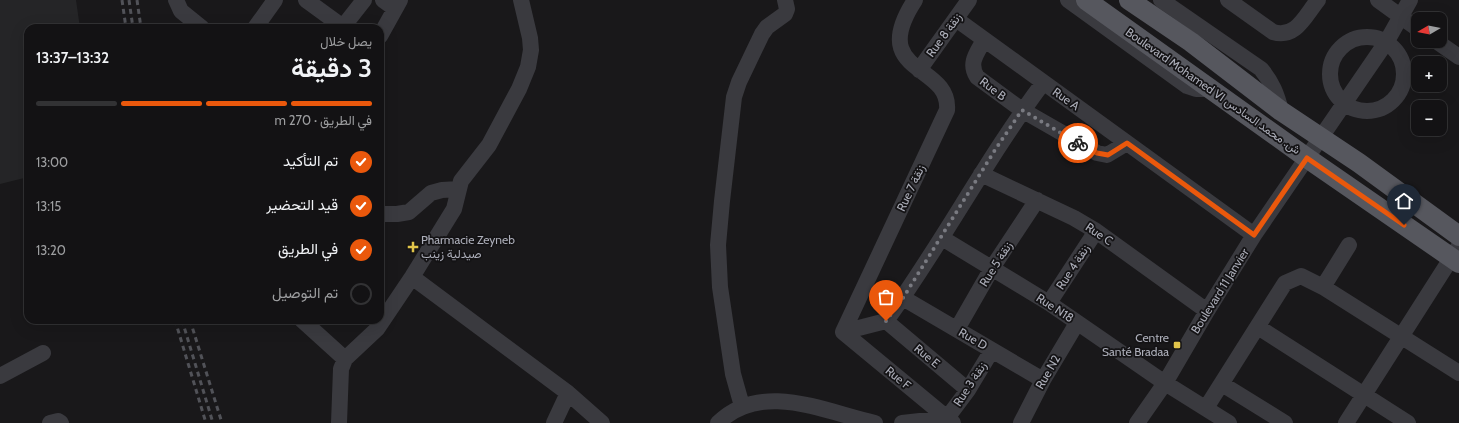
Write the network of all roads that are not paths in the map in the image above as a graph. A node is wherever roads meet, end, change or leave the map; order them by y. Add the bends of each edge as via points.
1 (275, 0) edge
2 (306, 0) edge
3 (364, 0) edge
4 (521, 0) edge
5 (785, 0) edge
6 (915, 0) edge
7 (970, 0) edge
8 (1068, 0) edge
9 (1129, 0) edge
10 (1161, 0) edge
11 (1228, 0) edge
12 (1318, 0) edge
13 (1378, 0) edge
14 (1410, 0) edge
15 (392, 3) edge
16 (182, 4) edge
17 (1091, 8) edge
18 (1400, 16) junction
19 (956, 19) junction
20 (199, 24) edge
21 (258, 24) edge
22 (337, 24) edge
23 (345, 24) edge
24 (1411, 24) edge
25 (384, 25) edge
26 (1197, 36) junction
27 (984, 40) junction
28 (1387, 41) junction
29 (1446, 48) edge
30 (1459, 57) edge
31 (919, 70) junction
32 (1042, 83) junction
33 (1344, 104) junction
34 (1022, 110) junction
35 (1321, 138) junction
36 (1127, 143) junction
37 (1307, 158) junction
38 (981, 174) junction
39 (459, 189) junction
40 (1037, 200) junction
41 (384, 214) edge
42 (1096, 231) junction
43 (1254, 235) junction
44 (1459, 236) edge
45 (942, 238) junction
46 (1349, 245) dead end
47 (1457, 256) edge
48 (992, 268) junction
49 (412, 276) junction
50 (1323, 287) junction
51 (903, 298) junction
52 (1050, 303) junction
53 (1206, 311) junction
54 (384, 318) edge
55 (886, 321) junction
56 (1077, 323) junction
57 (306, 324) edge
58 (380, 324) edge
59 (1258, 327) junction
60 (957, 329) junction
61 (843, 332) junction
62 (1400, 337) junction
63 (992, 350) junction
64 (43, 353) dead end
65 (344, 359) junction
66 (1459, 373) edge
67 (0, 376) edge
68 (1043, 380) junction
69 (1165, 383) junction
70 (1222, 384) junction
71 (968, 390) junction
72 (568, 393) junction
73 (1365, 394) junction
74 (742, 406) junction
75 (1206, 408) junction
76 (950, 421) edge
77 (50, 423) edge
78 (61, 423) edge
79 (339, 423) edge
80 (554, 423) edge
81 (602, 423) edge
82 (718, 423) edge
83 (874, 423) edge
84 (902, 423) edge
85 (1021, 423) edge
86 (1137, 423) edge
87 (1229, 423) edge
88 (1285, 423) edge
89 (1346, 423) edge
90 (1408, 423) edge

1 - 21 street
2 - 22 street
3 - 23 street
4 - 39 street via 530,38 528,67 520,89 489,145 469,169
5 - 74 street via 786,14 767,27 762,34 734,97 722,201 718,245 720,287 732,368
6 - 31 street, Rue 7 زنقة via 901,26 899,38 903,54
7 - 19 street, Rue 8 زنقة
8 - 17 street
9 - 26 main road, Boulevard Mohamed VI ش. محمد السادس
10 - 26 street
11 - 12 street via 1272,32 1281,34 1294,31
13 - 18 street
14 - 18 street, Boulevard 11 Janvier
15 - 25 street
16 - 20 street
17 - 37 main road, Boulevard Mohamed VI ش. محمد السادس via 1159,59 1211,89
18 - 24 street
18 - 28 street, Boulevard 11 Janvier
19 - 27 street, Rue A
19 - 31 street, Rue 8 زنقة
26 - 35 main road, Boulevard Mohamed VI ش. محمد السادس via 1281,111
27 - 32 street, Rue A
27 - 34 street, Rue B via 972,63 976,77
28 - 33 street, Boulevard 11 Janvier
28 - 33 street via 1365,36 1344,44 1331,62 1331,85
28 - 33 street via 1403,60 1404,84 1390,105 1367,112
29 - 30 street
31 - 61 street, Rue 7 زنقة via 944,94 948,104 947,110
32 - 34 street
32 - 36 street, Rue A
33 - 35 street, Boulevard 11 Janvier
34 - 36 street, Rue B via 1097,153 1108,155
34 - 38 street
35 - 37 street, Boulevard 11 Janvier
35 - 44 main road, Boulevard Mohamed VI ش. محمد السادس
36 - 43 street, Rue A
37 - 43 street, Boulevard 11 Janvier
37 - 47 main road, Boulevard Mohamed VI ش. محمد السادس
38 - 40 street, Rue C
38 - 45 street
39 - 41 street via 431,193 409,212
39 - 49 street via 454,209
40 - 42 street, Rue C
40 - 48 street, Rue 5 زنقة
42 - 52 street, Rue 4 زنقة
42 - 53 street, Rue C
43 - 53 street, Boulevard 11 Janvier
45 - 48 street, Rue N18
45 - 51 street
46 - 50 street
47 - 62 street
48 - 52 street, Rue N18
48 - 60 street, Rue 5 زنقة
49 - 54 street
49 - 72 street
50 - 59 street via 1301,276 1292,278 1285,283
50 - 62 street
51 - 55 street
51 - 60 street, Rue D
52 - 56 street, Rue N18
53 - 69 street, Boulevard 11 Janvier
55 - 61 street
55 - 71 street, Rue E
56 - 68 street, Rue N2
56 - 69 street, Rue N18
57 - 65 street
58 - 65 street
59 - 70 street
59 - 73 street
60 - 63 street, Rue D
61 - 76 street, Rue F
62 - 66 street
62 - 73 street
63 - 68 street, Rue D
63 - 71 street, Rue 3 زنقة
64 - 67 street
65 - 79 street via 341,369
68 - 85 street, Rue N2
69 - 75 street, Rue N18
69 - 86 street, Boulevard 11 Janvier
70 - 75 street
70 - 88 street
71 - 76 street, Rue 3 زنقة
72 - 80 street
72 - 81 street
73 - 89 street
73 - 90 street
74 - 82 street
74 - 83 street via 774,401 798,402
75 - 87 street, Rue N18
76 - 84 street
77 - 78 street

